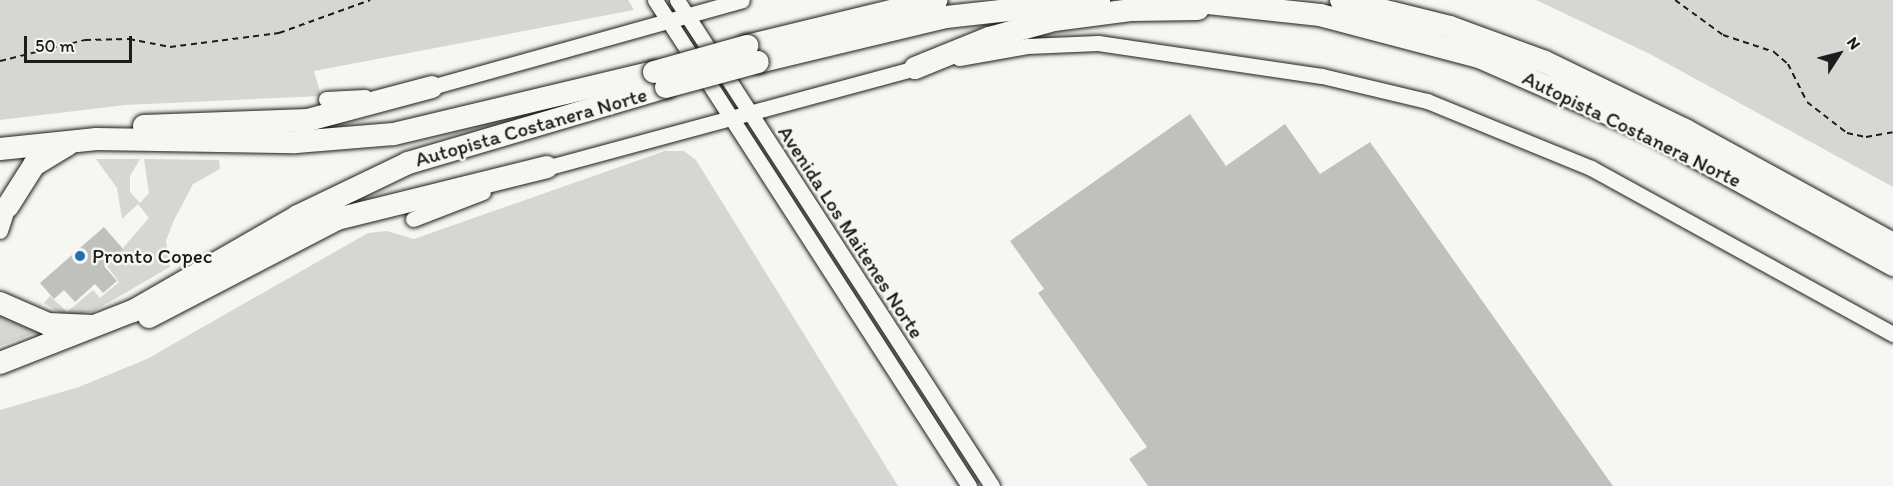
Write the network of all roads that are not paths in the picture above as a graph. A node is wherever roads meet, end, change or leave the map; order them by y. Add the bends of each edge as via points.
1 (655, 0) edge
2 (677, 0) edge
3 (742, 0) edge
4 (936, 0) edge
5 (1099, 0) edge
6 (1180, 0) edge
7 (1341, 0) edge
8 (1261, 6) junction
9 (687, 16) junction
10 (668, 21) junction
11 (752, 54) junction
12 (915, 68) junction
13 (660, 80) junction
14 (432, 87) junction
15 (327, 99) dead end
16 (747, 110) junction
17 (726, 116) junction
18 (76, 140) junction
19 (0, 148) edge
20 (547, 167) junction
21 (4, 206) edge
22 (412, 219) dead end
23 (0, 231) edge
24 (1893, 244) edge
25 (1893, 266) edge
26 (865, 295) junction
27 (0, 303) edge
28 (849, 304) junction
29 (105, 324) junction
30 (1893, 334) edge
31 (69, 340) junction
32 (0, 363) edge
33 (969, 486) edge
34 (992, 486) edge

1 - 10 street
2 - 9 street, Avenida Los Maitenes Norte
3 - 9 street
4 - 11 highway, Autopista Costanera Norte
5 - 11 highway, Autopista Costanera Norte via 946,17
6 - 8 highway, Autopista Costanera Norte
7 - 24 highway, Autopista Costanera Norte via 1450,27 1567,72 1685,130
8 - 12 highway via 1132,10 1054,20 989,38
8 - 25 highway, Autopista Costanera Norte via 1401,34 1538,80 1654,134
9 - 10 street
9 - 16 street, Avenida Los Maitenes Norte
10 - 14 street
10 - 17 street
11 - 13 highway, Autopista Costanera Norte, bridge
12 - 16 street
12 - 30 street via 1027,46 1098,43 1380,88 1480,120 1591,168
13 - 18 highway, Autopista Costanera Norte via 394,134 296,142
13 - 29 highway, Autopista Costanera Norte via 385,172
14 - 15 street
14 - 19 highway via 308,120 102,129
16 - 17 street
16 - 26 street, Avenida Los Maitenes Norte
17 - 20 street
17 - 28 street
18 - 19 highway, Autopista Costanera Norte
18 - 21 highway via 34,165
20 - 22 street
20 - 31 highway via 337,219 182,304
21 - 23 street
26 - 28 street
26 - 34 street, Avenida Los Maitenes Norte
27 - 29 highway via 48,324
28 - 33 street
29 - 31 highway, Autopista Costanera Norte
31 - 32 highway, Autopista Costanera Norte

